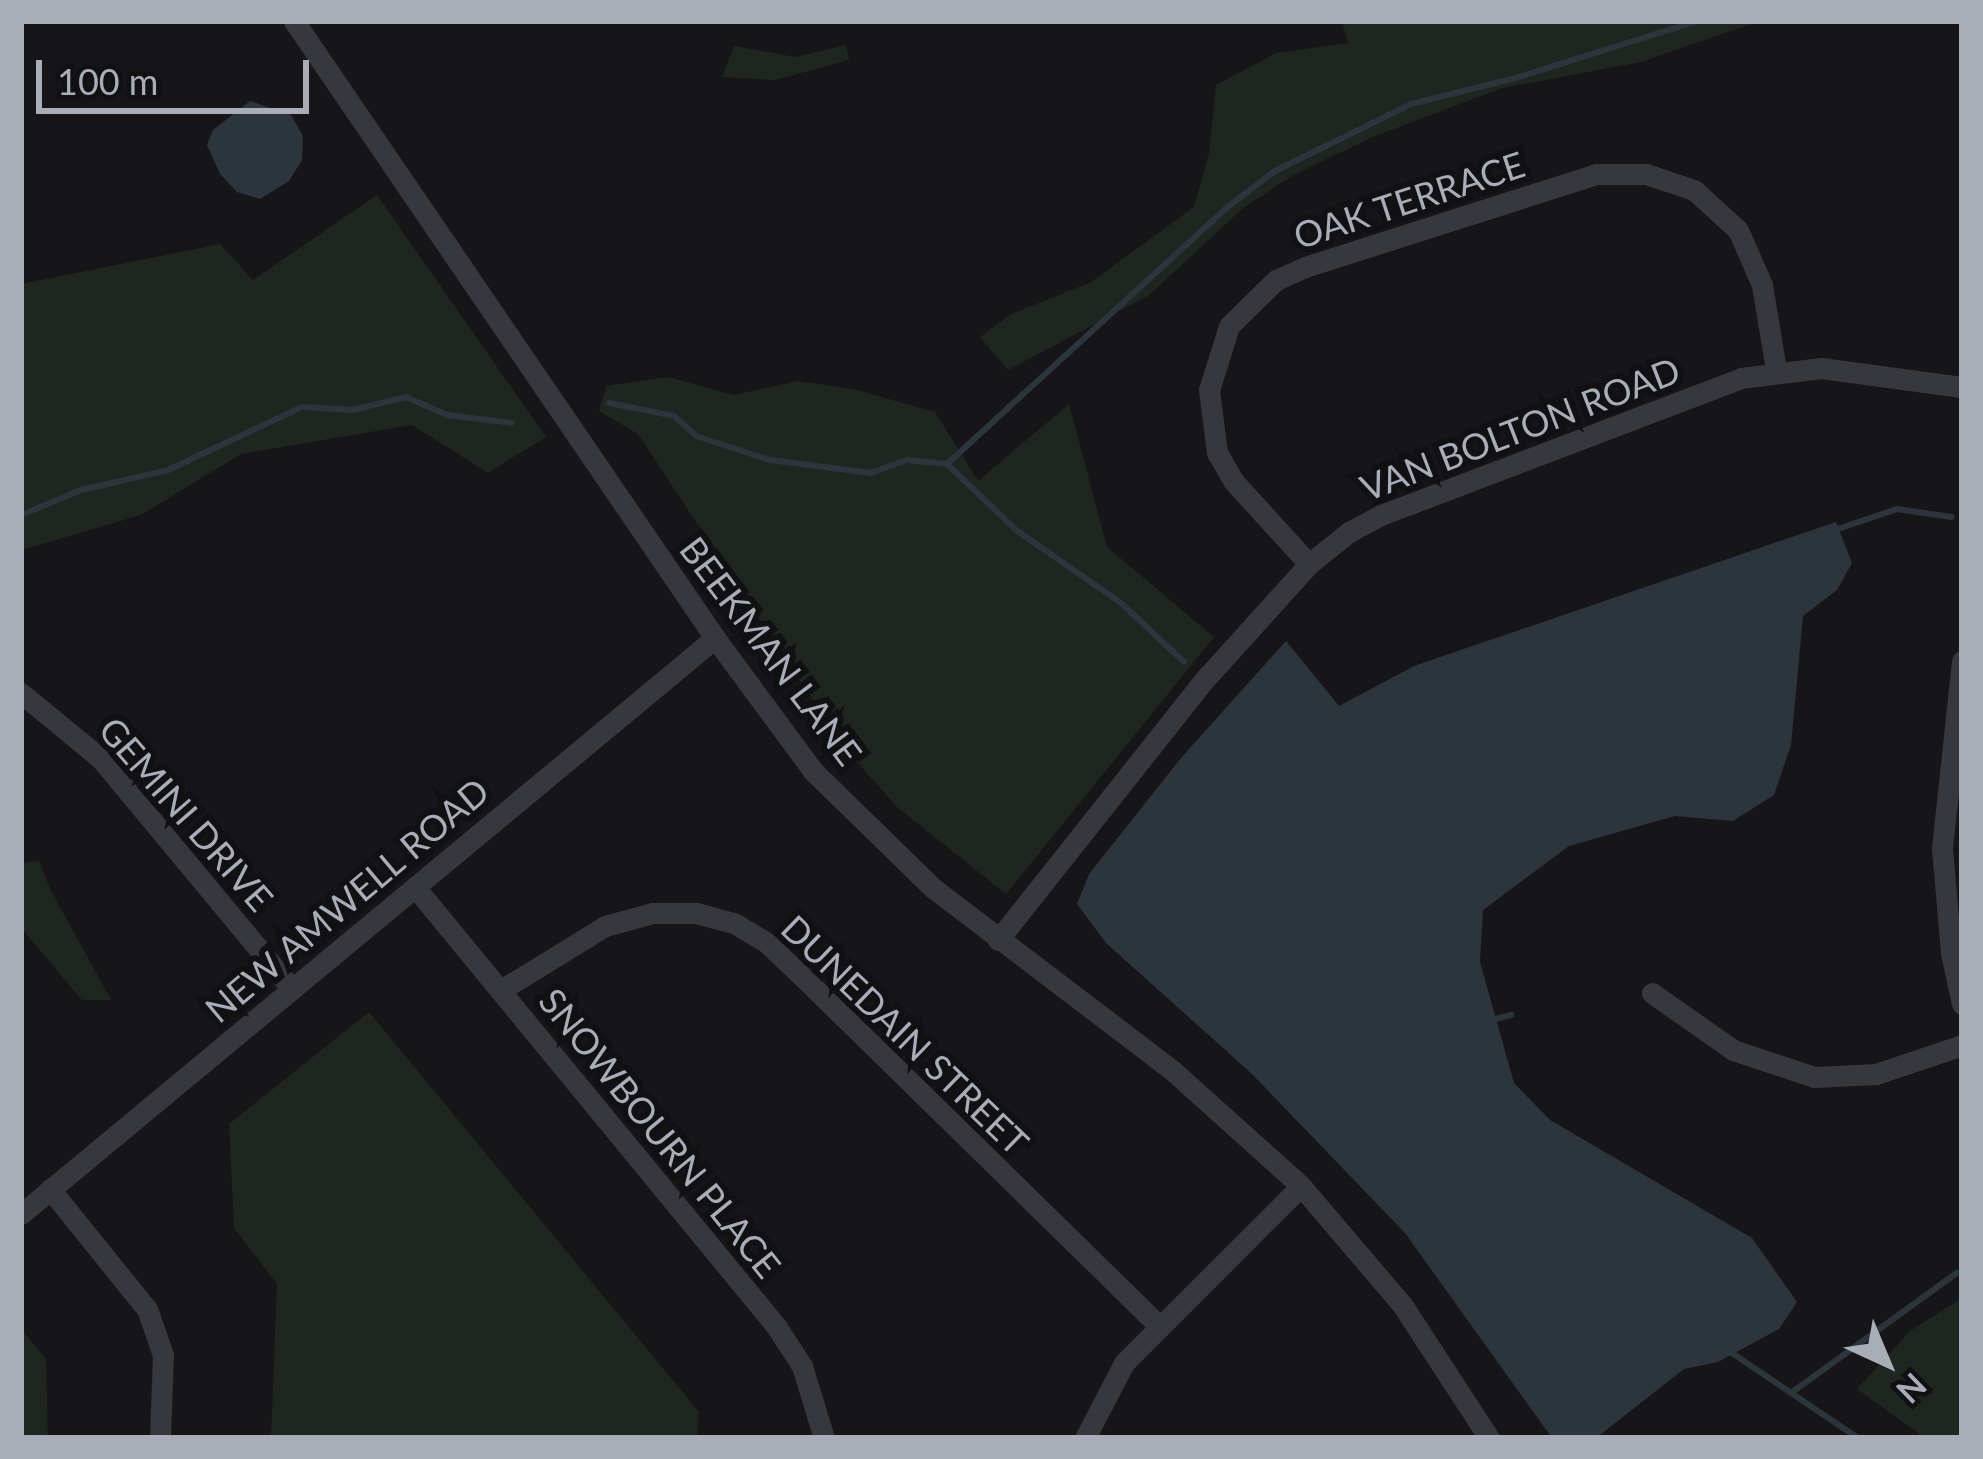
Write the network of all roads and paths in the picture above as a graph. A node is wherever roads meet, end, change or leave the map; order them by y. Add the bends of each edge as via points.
1 (294, 21) edge
2 (1776, 370) junction
3 (1962, 387) edge
4 (1309, 564) junction
5 (715, 638) junction
6 (1962, 661) edge
7 (21, 693) edge
8 (1955, 761) edge
9 (415, 886) junction
10 (998, 940) junction
11 (292, 988) junction
12 (501, 990) junction
13 (1652, 993) dead end
14 (1962, 1004) edge
15 (1962, 1045) edge
16 (1301, 1186) junction
17 (50, 1190) junction
18 (21, 1214) edge
19 (1158, 1325) junction
20 (160, 1438) edge
21 (824, 1438) edge
22 (1085, 1438) edge
23 (1489, 1438) edge

1 - 5 street, BEEKMAN LANE
2 - 3 street, VAN BOLTON ROAD via 1821,368
2 - 4 street, VAN BOLTON ROAD via 1381,515
2 - 4 street, OAK TERRACE via 1762,285 1738,230 1694,190 1646,174 1597,174 1305,267 1276,280 1229,326 1209,390 1217,453
4 - 10 street, VAN BOLTON ROAD via 1146,748
5 - 9 street, NEW AMWELL ROAD
5 - 10 street, BEEKMAN LANE via 813,770 895,854
6 - 8 street
7 - 11 street, GEMINI DRIVE via 101,758
8 - 14 street via 1945,904
9 - 11 street, NEW AMWELL ROAD
9 - 12 street, SNOWBOURN PLACE
10 - 16 street, BEEKMAN LANE via 1173,1071
11 - 17 street, NEW AMWELL ROAD
12 - 19 street, DUNEDAIN STREET via 605,926 653,913 734,923 809,983
12 - 21 street, SNOWBOURN PLACE via 776,1326 802,1366
13 - 15 street via 1733,1050 1814,1076 1876,1074
16 - 19 street
16 - 23 street, BEEKMAN LANE via 1402,1306
17 - 18 street, NEW AMWELL ROAD
17 - 20 street via 147,1309 163,1355
19 - 22 street via 1102,1397

